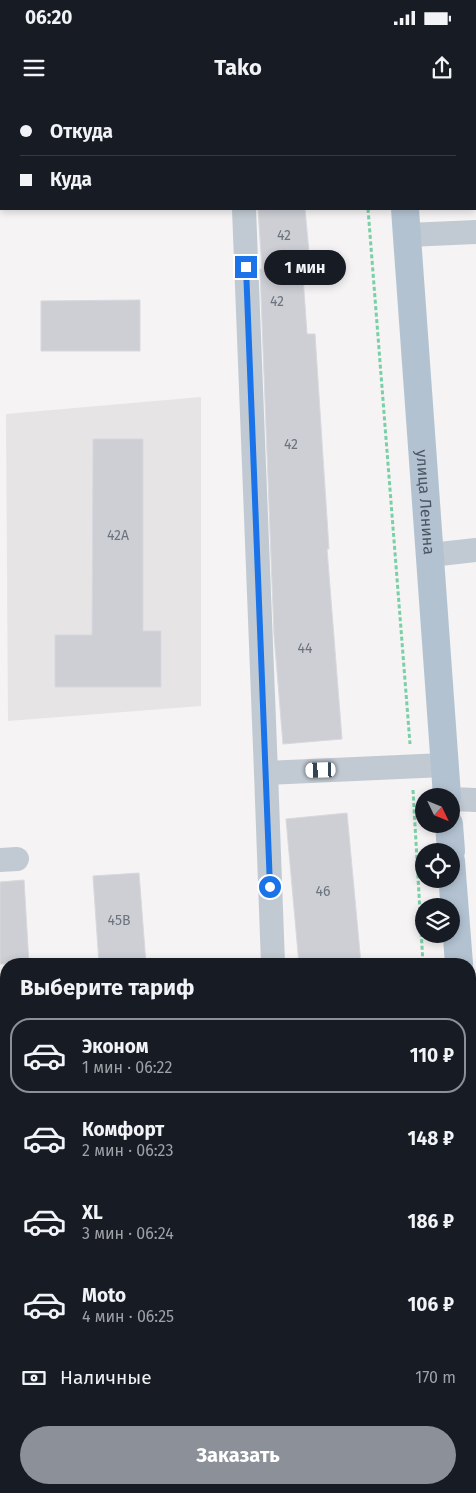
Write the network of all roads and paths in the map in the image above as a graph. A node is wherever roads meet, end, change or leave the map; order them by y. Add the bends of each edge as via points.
1 (244, 210) edge
2 (368, 210) edge
3 (406, 222) edge
4 (476, 232) edge
5 (476, 550) edge
6 (431, 555) junction
7 (444, 765) junction
8 (412, 767) junction
9 (266, 773) junction
10 (445, 788) edge
11 (460, 799) edge
12 (476, 800) edge
13 (453, 888) edge
14 (273, 958) edge
15 (423, 958) edge
16 (459, 958) edge

1 - 9 street
2 - 8 path
3 - 4 street
3 - 6 main road, улица Ленина
5 - 6 street
6 - 7 main road, улица Ленина
7 - 8 street
7 - 10 main road, улица Ленина
8 - 9 street
8 - 15 path
9 - 14 street
11 - 12 street
13 - 16 main road

